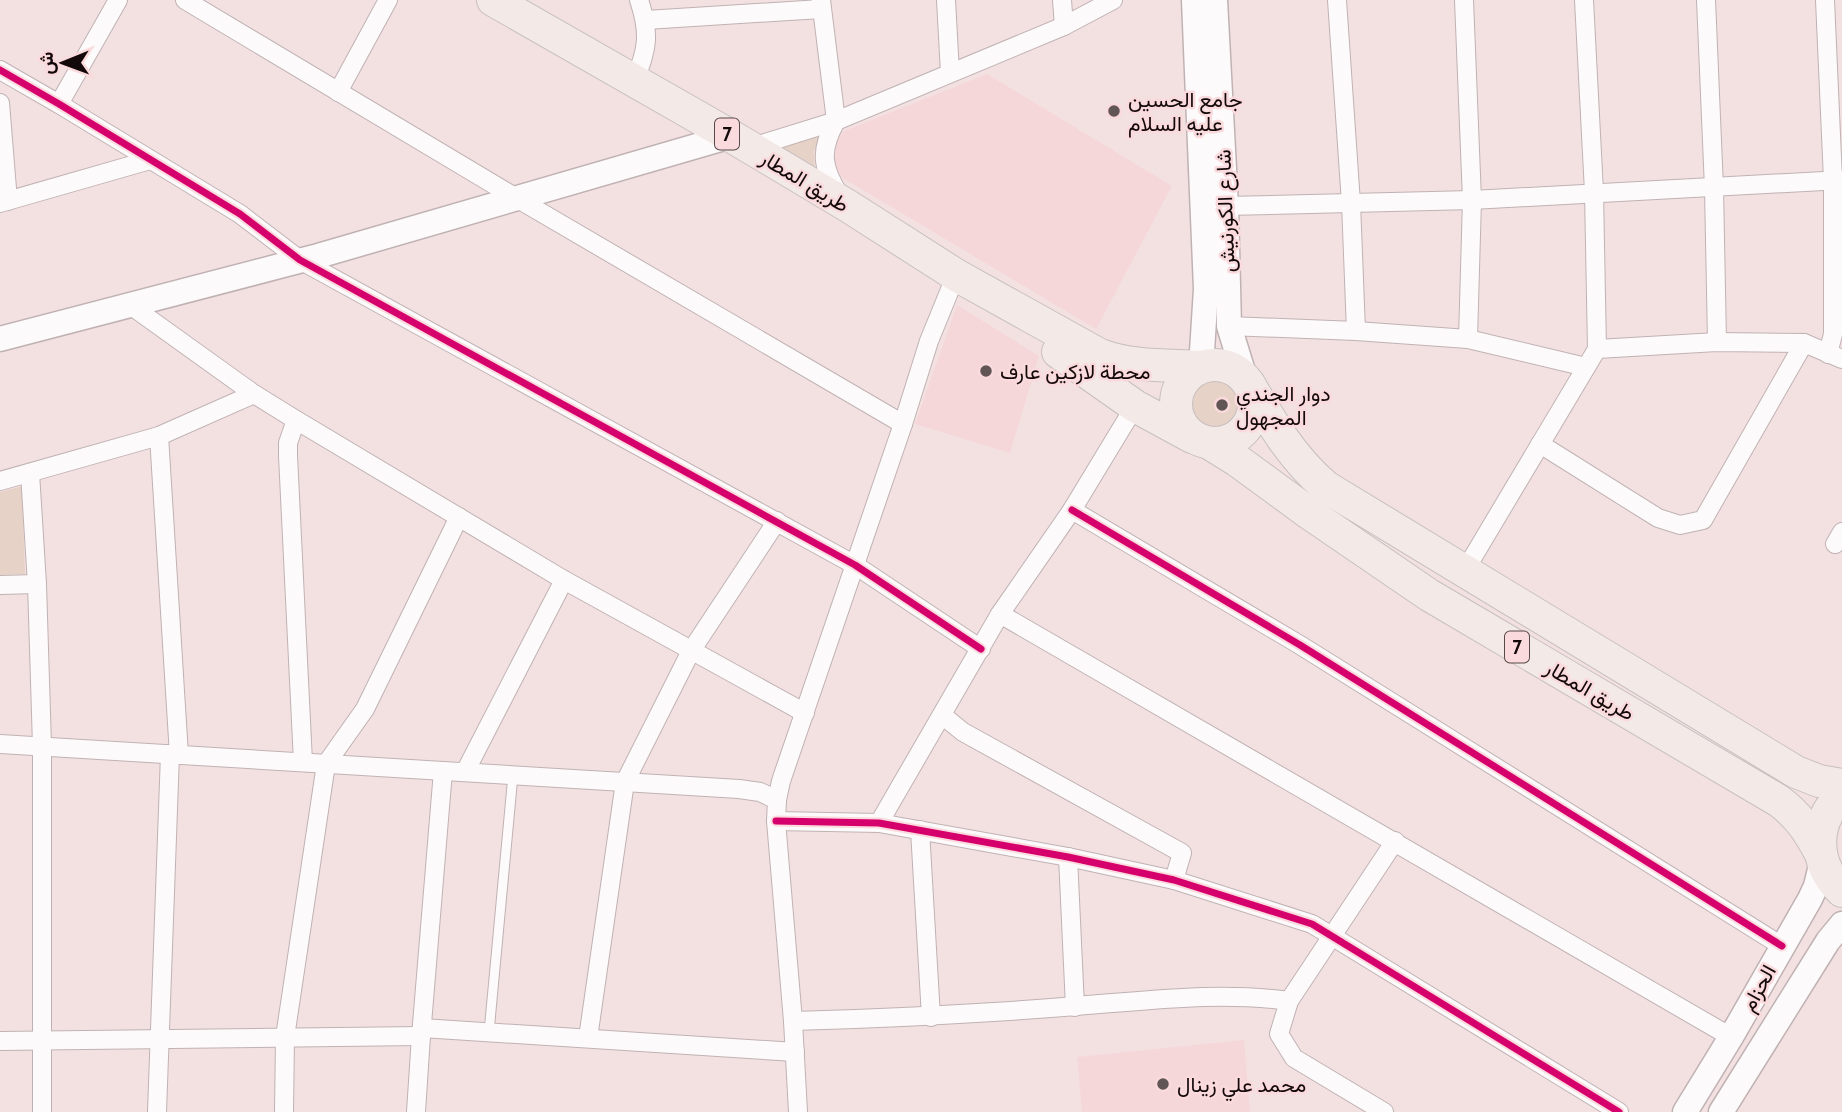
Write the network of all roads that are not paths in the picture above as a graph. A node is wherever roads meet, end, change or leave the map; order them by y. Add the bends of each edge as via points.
1 (118, 0) edge
2 (185, 0) edge
3 (388, 0) edge
4 (493, 0) edge
5 (639, 0) edge
6 (946, 0) edge
7 (1062, 0) edge
8 (1113, 0) edge
9 (1194, 0) edge
10 (1215, 0) edge
11 (1338, 0) edge
12 (1464, 0) edge
13 (1584, 0) edge
14 (1706, 0) edge
15 (1825, 0) edge
16 (821, 4) edge
17 (736, 7) edge
18 (646, 20) junction
19 (1064, 26) junction
20 (0, 70) edge
21 (950, 73) junction
22 (634, 81) junction
23 (338, 92) junction
24 (0, 103) edge
25 (59, 104) junction
26 (836, 121) junction
27 (740, 142) junction
28 (150, 160) junction
29 (1838, 180) edge
30 (1714, 188) junction
31 (1594, 192) junction
32 (517, 199) junction
33 (1472, 200) junction
34 (4, 202) edge
35 (1351, 203) junction
36 (848, 206) junction
37 (1226, 206) junction
38 (300, 260) junction
39 (957, 275) junction
40 (1006, 303) junction
41 (130, 305) junction
42 (1229, 326) junction
43 (1356, 331) junction
44 (0, 339) edge
45 (1468, 339) junction
46 (1717, 342) junction
47 (1804, 342) junction
48 (1597, 349) junction
49 (1835, 357) edge
50 (1201, 367) junction
51 (1586, 367) junction
52 (1247, 381) junction
53 (254, 394) junction
54 (1135, 406) junction
55 (296, 420) junction
56 (903, 424) junction
57 (159, 436) junction
58 (1204, 441) junction
59 (1540, 444) junction
60 (30, 472) junction
61 (0, 481) edge
62 (1072, 510) junction
63 (459, 517) junction
64 (777, 521) junction
65 (855, 565) junction
66 (1464, 572) junction
67 (564, 579) junction
68 (37, 584) junction
69 (0, 585) edge
70 (1000, 614) junction
71 (981, 649) junction
72 (691, 651) junction
73 (805, 713) junction
74 (942, 715) junction
75 (0, 744) edge
76 (42, 746) junction
77 (174, 754) junction
78 (303, 762) junction
79 (327, 764) junction
80 (443, 771) junction
81 (465, 772) junction
82 (513, 775) junction
83 (625, 782) junction
84 (1842, 785) edge
85 (1842, 795) edge
86 (777, 800) junction
87 (776, 821) junction
88 (879, 823) junction
89 (920, 830) junction
90 (1395, 841) junction
91 (1821, 856) junction
92 (1068, 857) junction
93 (1174, 880) junction
94 (1842, 891) edge
95 (1842, 924) edge
96 (1333, 936) junction
97 (1782, 946) junction
98 (1289, 1001) junction
99 (1075, 1007) junction
100 (931, 1017) junction
101 (793, 1021) junction
102 (421, 1032) junction
103 (489, 1032) junction
104 (285, 1037) junction
105 (1731, 1037) junction
106 (588, 1038) junction
107 (159, 1039) junction
108 (42, 1040) junction
109 (0, 1041) edge
110 (795, 1052) junction
111 (43, 1112) edge
112 (157, 1112) edge
113 (284, 1112) edge
114 (416, 1112) edge
115 (797, 1112) edge
116 (1384, 1112) edge
117 (1619, 1112) edge
118 (1685, 1112) edge
119 (1721, 1112) edge

1 - 25 street
2 - 23 street
3 - 23 street
4 - 22 highway, طريق المطار / 7
5 - 18 street
6 - 21 street
7 - 19 street
8 - 19 street
9 - 50 street, شارع الكورنيش via 1206,289
10 - 37 street, شارع الكورنيش
11 - 35 street
12 - 33 street
13 - 31 street
14 - 30 street
15 - 29 street
16 - 17 street
16 - 26 street
17 - 18 street
18 - 22 street via 647,40
19 - 21 street
20 - 25 street
21 - 26 street
22 - 27 highway, طريق المطار / 7
23 - 32 street
24 - 34 street
25 - 28 street
26 - 27 street
26 - 36 street via 825,149 825,169
27 - 32 street
27 - 36 highway, طريق المطار / 7
28 - 34 street
28 - 38 street via 240,214
29 - 30 street
29 - 49 street
30 - 31 street
30 - 46 street
31 - 33 street
31 - 48 street
32 - 38 street
32 - 56 street
33 - 35 street
33 - 45 street
35 - 37 street
35 - 43 street
36 - 39 highway, طريق المطار / 7
37 - 42 street, شارع الكورنيش
38 - 41 street
38 - 64 street
39 - 40 highway, طريق المطار / 7
39 - 56 street via 929,341
40 - 50 highway, طريق المطار / 7 via 1112,360
40 - 54 highway, طريق المطار / 7 via 1015,324
41 - 44 street
41 - 53 street
42 - 43 street
42 - 52 street, شارع الكورنيش
43 - 45 street
45 - 51 street
46 - 47 street
46 - 48 street
47 - 49 street
47 - 59 street via 1703,520 1680,525 1658,518
48 - 51 street
50 - 52 highway, طريق المطار via 1225,366
50 - 58 highway via 1183,380 1175,402 1181,424
51 - 59 street
52 - 58 highway via 1254,406 1246,428 1227,442
52 - 66 highway, 7 via 1292,453 1315,478
53 - 55 street
53 - 57 street
54 - 58 highway, طريق المطار / 7
54 - 62 street
55 - 63 street
55 - 78 street via 288,456
56 - 65 street
57 - 60 street
57 - 77 street
58 - 91 highway, طريق المطار / 7 via 1429,595 1779,801 1809,830
59 - 66 street
60 - 61 street
60 - 68 street
62 - 70 street
62 - 97 street via 1300,645
63 - 67 street
63 - 79 street via 365,709
64 - 65 street
64 - 72 street
65 - 71 street
65 - 73 street
66 - 84 highway, 7 via 1796,772
67 - 72 street
67 - 81 street
68 - 69 street
68 - 76 street
70 - 71 street
70 - 90 street
71 - 74 street
72 - 73 street
72 - 83 street
73 - 86 street
74 - 88 street
74 - 93 street via 963,732 1182,853
75 - 76 street
76 - 77 street
76 - 108 street
77 - 78 street
77 - 107 street
78 - 79 street
79 - 80 street
79 - 104 street
80 - 81 street
80 - 102 street
81 - 82 street
82 - 83 street
82 - 103 lane
83 - 86 street via 750,790
83 - 106 street
85 - 91 highway via 1822,825
86 - 87 street
87 - 88 street
87 - 101 street
88 - 89 street
89 - 92 street
89 - 100 street
90 - 96 street
90 - 105 street
91 - 94 highway, 7
91 - 97 street, الحزام via 1816,886
92 - 93 street
92 - 99 street
93 - 96 street via 1312,924
95 - 119 street, الحزام
96 - 98 street
96 - 117 street
97 - 105 street, الحزام
98 - 99 street via 1202,996
98 - 116 street via 1279,1034 1294,1058
99 - 100 street
100 - 101 street
101 - 110 street
102 - 103 street
102 - 104 street
102 - 114 street
103 - 106 street
104 - 107 street
104 - 113 street
105 - 118 street, الحزام
106 - 110 street
107 - 108 street
107 - 112 street
108 - 109 street
108 - 111 street
110 - 115 street

